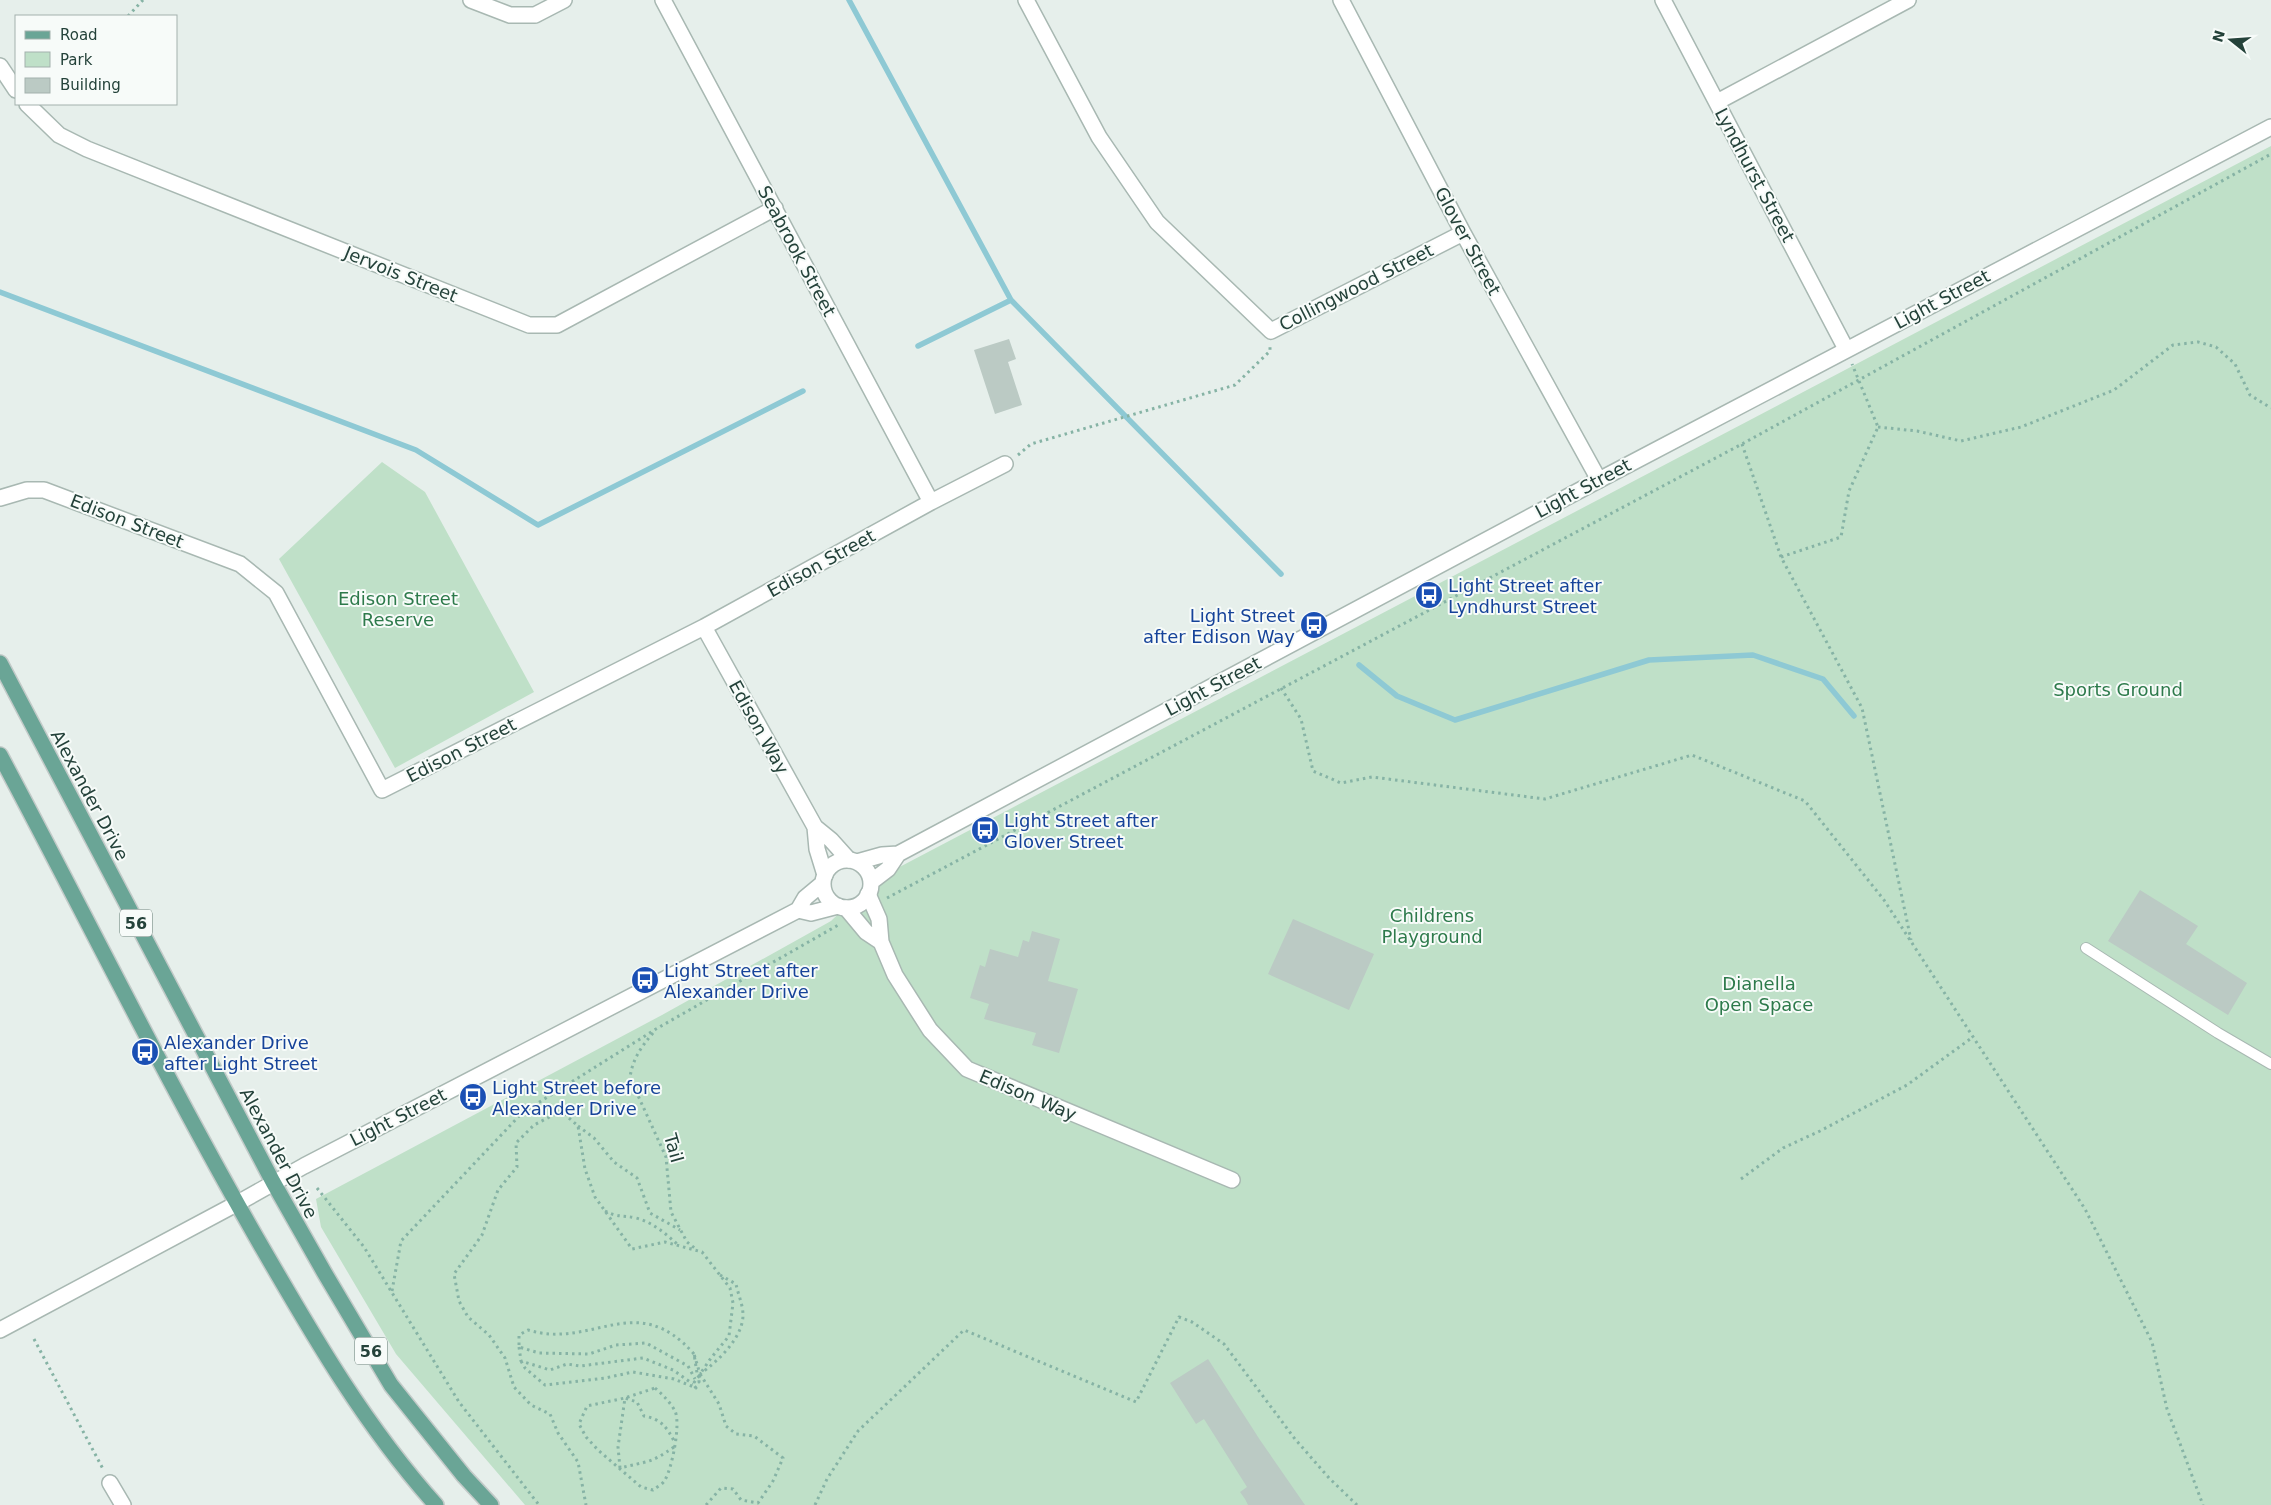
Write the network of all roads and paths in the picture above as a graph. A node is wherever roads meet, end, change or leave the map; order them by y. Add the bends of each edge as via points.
1 (143, 0) edge
2 (471, 0) edge
3 (564, 0) edge
4 (663, 0) edge
5 (1026, 0) edge
6 (1341, 0) edge
7 (1663, 0) edge
8 (1908, 0) edge
9 (129, 15) edge
10 (0, 66) edge
11 (15, 88) edge
12 (1717, 102) junction
13 (28, 105) edge
14 (2271, 127) edge
15 (2271, 154) edge
16 (775, 208) junction
17 (1463, 232) junction
18 (1271, 331) junction
19 (1846, 350) junction
20 (1859, 380) junction
21 (2271, 408) edge
22 (1878, 427) junction
23 (1742, 444) junction
24 (1005, 464) joint
25 (1599, 480) junction
26 (0, 498) edge
27 (930, 502) junction
28 (1781, 557) junction
29 (704, 627) junction
30 (0, 663) edge
31 (1281, 688) junction
32 (0, 755) edge
33 (815, 827) junction
34 (898, 854) junction
35 (853, 861) junction
36 (824, 879) junction
37 (871, 894) junction
38 (798, 910) junction
39 (846, 910) junction
40 (881, 942) junction
41 (1912, 944) junction
42 (2086, 948) dead end
43 (656, 1029) junction
44 (1973, 1038) junction
45 (2271, 1064) edge
46 (578, 1126) junction
47 (1741, 1179) dead end
48 (1232, 1180) dead end
49 (273, 1182) junction
50 (317, 1188) dead end
51 (236, 1204) junction
52 (604, 1211) junction
53 (681, 1230) junction
54 (679, 1246) junction
55 (697, 1251) junction
56 (718, 1274) junction
57 (392, 1292) junction
58 (0, 1330) edge
59 (34, 1339) dead end
60 (519, 1347) junction
61 (521, 1361) junction
62 (700, 1374) junction
63 (695, 1379) junction
64 (694, 1386) junction
65 (625, 1398) junction
66 (674, 1444) junction
67 (620, 1468) junction
68 (110, 1483) joint
69 (123, 1505) edge
70 (436, 1505) edge
71 (491, 1505) edge
72 (539, 1505) edge
73 (586, 1505) edge
74 (706, 1505) edge
75 (815, 1505) edge
76 (1357, 1505) edge
77 (2203, 1505) edge

1 - 9 path
2 - 3 street via 510,15 535,15
4 - 16 street, Seabrook Street
5 - 18 street, Collingwood Street via 1100,137 1157,222
6 - 17 street, Glover Street
7 - 12 street, Lyndhurst Street
8 - 12 street
10 - 11 street
12 - 19 street, Lyndhurst Street
13 - 16 street, Jervois Street via 59,135 86,149 529,324 557,325
14 - 19 street, Light Street
15 - 20 path
16 - 27 street, Seabrook Street
17 - 18 street, Collingwood Street
17 - 25 street, Glover Street
18 - 24 path via 1270,351 1235,385 1031,444
19 - 20 path
19 - 25 street, Light Street
20 - 22 path
20 - 23 path
21 - 22 path via 2250,395 2235,364 2216,347 2198,342 2173,345 2114,390 2021,427 1961,440
22 - 28 path via 1849,491 1841,536
23 - 28 path
23 - 31 path
24 - 27 street, Edison Street
25 - 34 street, Light Street
26 - 29 street, Edison Street via 27,490 44,490 240,564 276,593 382,790
27 - 29 street, Edison Street
28 - 41 path via 1862,708
29 - 33 street, Edison Way
30 - 49 main road, Alexander Drive / 56
31 - 37 path
31 - 41 path via 1300,719 1313,771 1341,783 1372,777 1545,798 1692,756 1805,801 1884,900
32 - 51 main road, 56
33 - 35 street, Edison Way
33 - 36 street, Edison Way
34 - 35 street, Light Street
34 - 37 street, Light Street
35 - 36 street via 835,863
35 - 37 street via 868,872
36 - 38 street, Light Street
36 - 39 street via 827,898
37 - 39 street
37 - 40 street, Edison Way via 879,919
38 - 39 street, Light Street via 811,913
38 - 49 street, Light Street
39 - 40 street via 866,932
39 - 43 path
40 - 48 street, Edison Way via 894,975 930,1030 966,1069
41 - 44 path
42 - 45 lane
43 - 53 path, Tail via 640,1048 631,1065 630,1078 666,1157 671,1212
43 - 57 path via 522,1114 401,1241
44 - 47 path via 1907,1085 1782,1148
44 - 77 path via 2085,1209 2152,1342 2167,1409
46 - 52 path via 585,1169
46 - 53 path via 594,1138 614,1162 636,1178 650,1213
46 - 73 path via 560,1111 534,1125 516,1143 517,1167 498,1190 482,1235 454,1274 459,1301 468,1317 489,1335 505,1358 514,1387 531,1405 550,1414 558,1433 578,1462
49 - 51 street, Light Street
49 - 71 main road, Alexander Drive / 56 via 391,1385
50 - 57 path via 364,1247
51 - 58 street, Light Street
51 - 70 main road, 56 via 352,1397
52 - 54 path via 619,1218 638,1218
52 - 54 path via 632,1249 665,1242
53 - 55 path, Tail
54 - 55 path
55 - 56 path, Tail via 702,1252
56 - 62 path via 730,1288 729,1336
56 - 62 path via 736,1284 743,1316 737,1336 716,1362
57 - 72 path via 459,1402
59 - 68 path
60 - 61 path
60 - 62 path via 519,1335 528,1330 550,1335 572,1334 612,1323 634,1321 668,1332 684,1343 694,1354
60 - 63 path via 539,1353 589,1354 616,1345 646,1343 688,1366
61 - 64 path via 550,1370 567,1364 580,1366 643,1358 673,1370
61 - 64 path via 544,1385 633,1372
62 - 63 path via 699,1382 699,1376
62 - 74 path via 719,1404 726,1426 736,1434 754,1436 783,1458 758,1503 741,1500 733,1489 721,1488
63 - 64 path
65 - 66 path via 637,1402 644,1416 657,1418 664,1424
65 - 66 path via 655,1388 676,1414
65 - 67 path via 618,1447
65 - 67 path via 587,1406 579,1424 598,1450
66 - 67 path via 655,1460
66 - 67 path via 665,1480 653,1490 641,1487
68 - 69 street
75 - 76 path via 858,1431 964,1330 1136,1402 1179,1317 1224,1344 1295,1439

